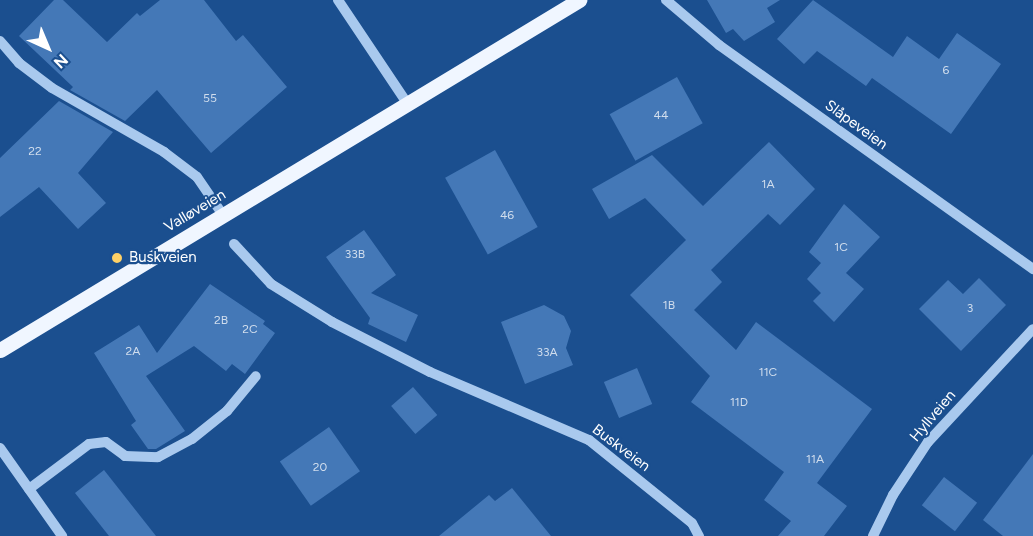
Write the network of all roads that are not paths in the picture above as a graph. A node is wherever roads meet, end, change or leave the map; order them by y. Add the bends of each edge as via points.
1 (338, 0) edge
2 (579, 0) edge
3 (666, 0) edge
4 (0, 41) edge
5 (407, 103) junction
6 (223, 215) junction
7 (234, 244) dead end
8 (1033, 270) edge
9 (1033, 329) edge
10 (0, 350) edge
11 (256, 376) dead end
12 (0, 448) edge
13 (29, 489) junction
14 (62, 536) edge
15 (699, 536) edge
16 (873, 536) edge

1 - 5 street
2 - 5 main road, Valløveien
3 - 8 street, Slåpeveien via 719,45
4 - 6 street via 52,88 164,152 188,170 206,187
5 - 6 main road, Valløveien
6 - 10 main road, Valløveien
7 - 15 street, Buskveien via 271,284 332,322 430,372 589,440 692,524
9 - 16 street, Hyllveien via 928,442 893,495
11 - 13 street via 227,411 192,439 158,457 125,456 106,442 89,444
12 - 13 street
13 - 14 street

